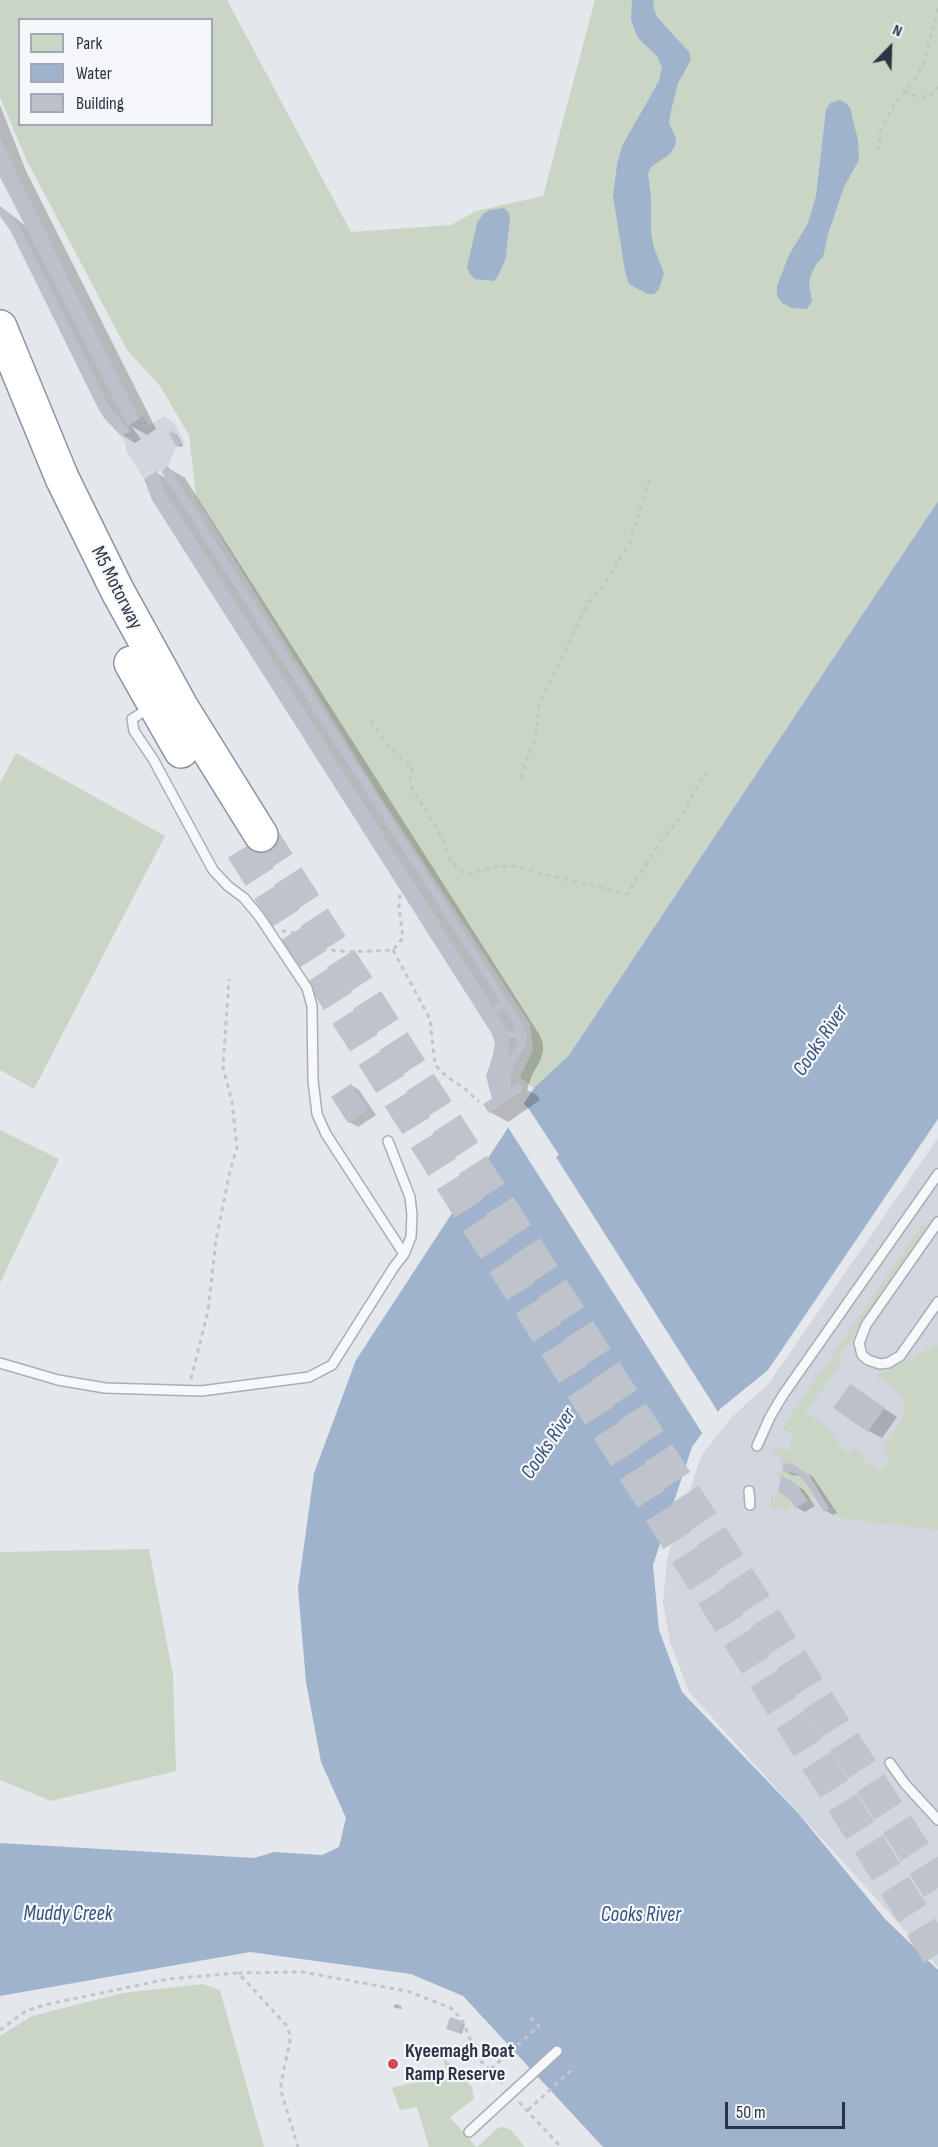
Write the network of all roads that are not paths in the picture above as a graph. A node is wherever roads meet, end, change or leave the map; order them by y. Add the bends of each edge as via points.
1 (1, 330) edge
2 (0, 384) edge
3 (172, 718) junction
4 (251, 842) tunnel mouth
5 (388, 1141) dead end
6 (936, 1181) edge
7 (938, 1222) edge
8 (404, 1254) junction
9 (938, 1302) edge
10 (0, 1364) edge
11 (757, 1446) dead end
12 (749, 1491) dead end
13 (750, 1505) dead end
14 (890, 1763) dead end
15 (938, 1820) edge
16 (557, 2051) dead end
17 (469, 2132) dead end

1 - 3 highway, M5 Motorway via 91,539 143,640
2 - 3 highway, M5 Motorway via 62,528 103,611
3 - 4 highway, M5 Motorway
3 - 8 lane via 132,719 134,731 213,870 244,898 307,988 312,1006 316,1114
5 - 8 lane via 410,1197 411,1237
6 - 11 lane via 783,1395
7 - 9 lane via 866,1325 859,1343 861,1355 880,1364 900,1356
8 - 10 lane via 332,1365 309,1377 201,1391 105,1388
12 - 13 lane
14 - 15 lane
16 - 17 lane

